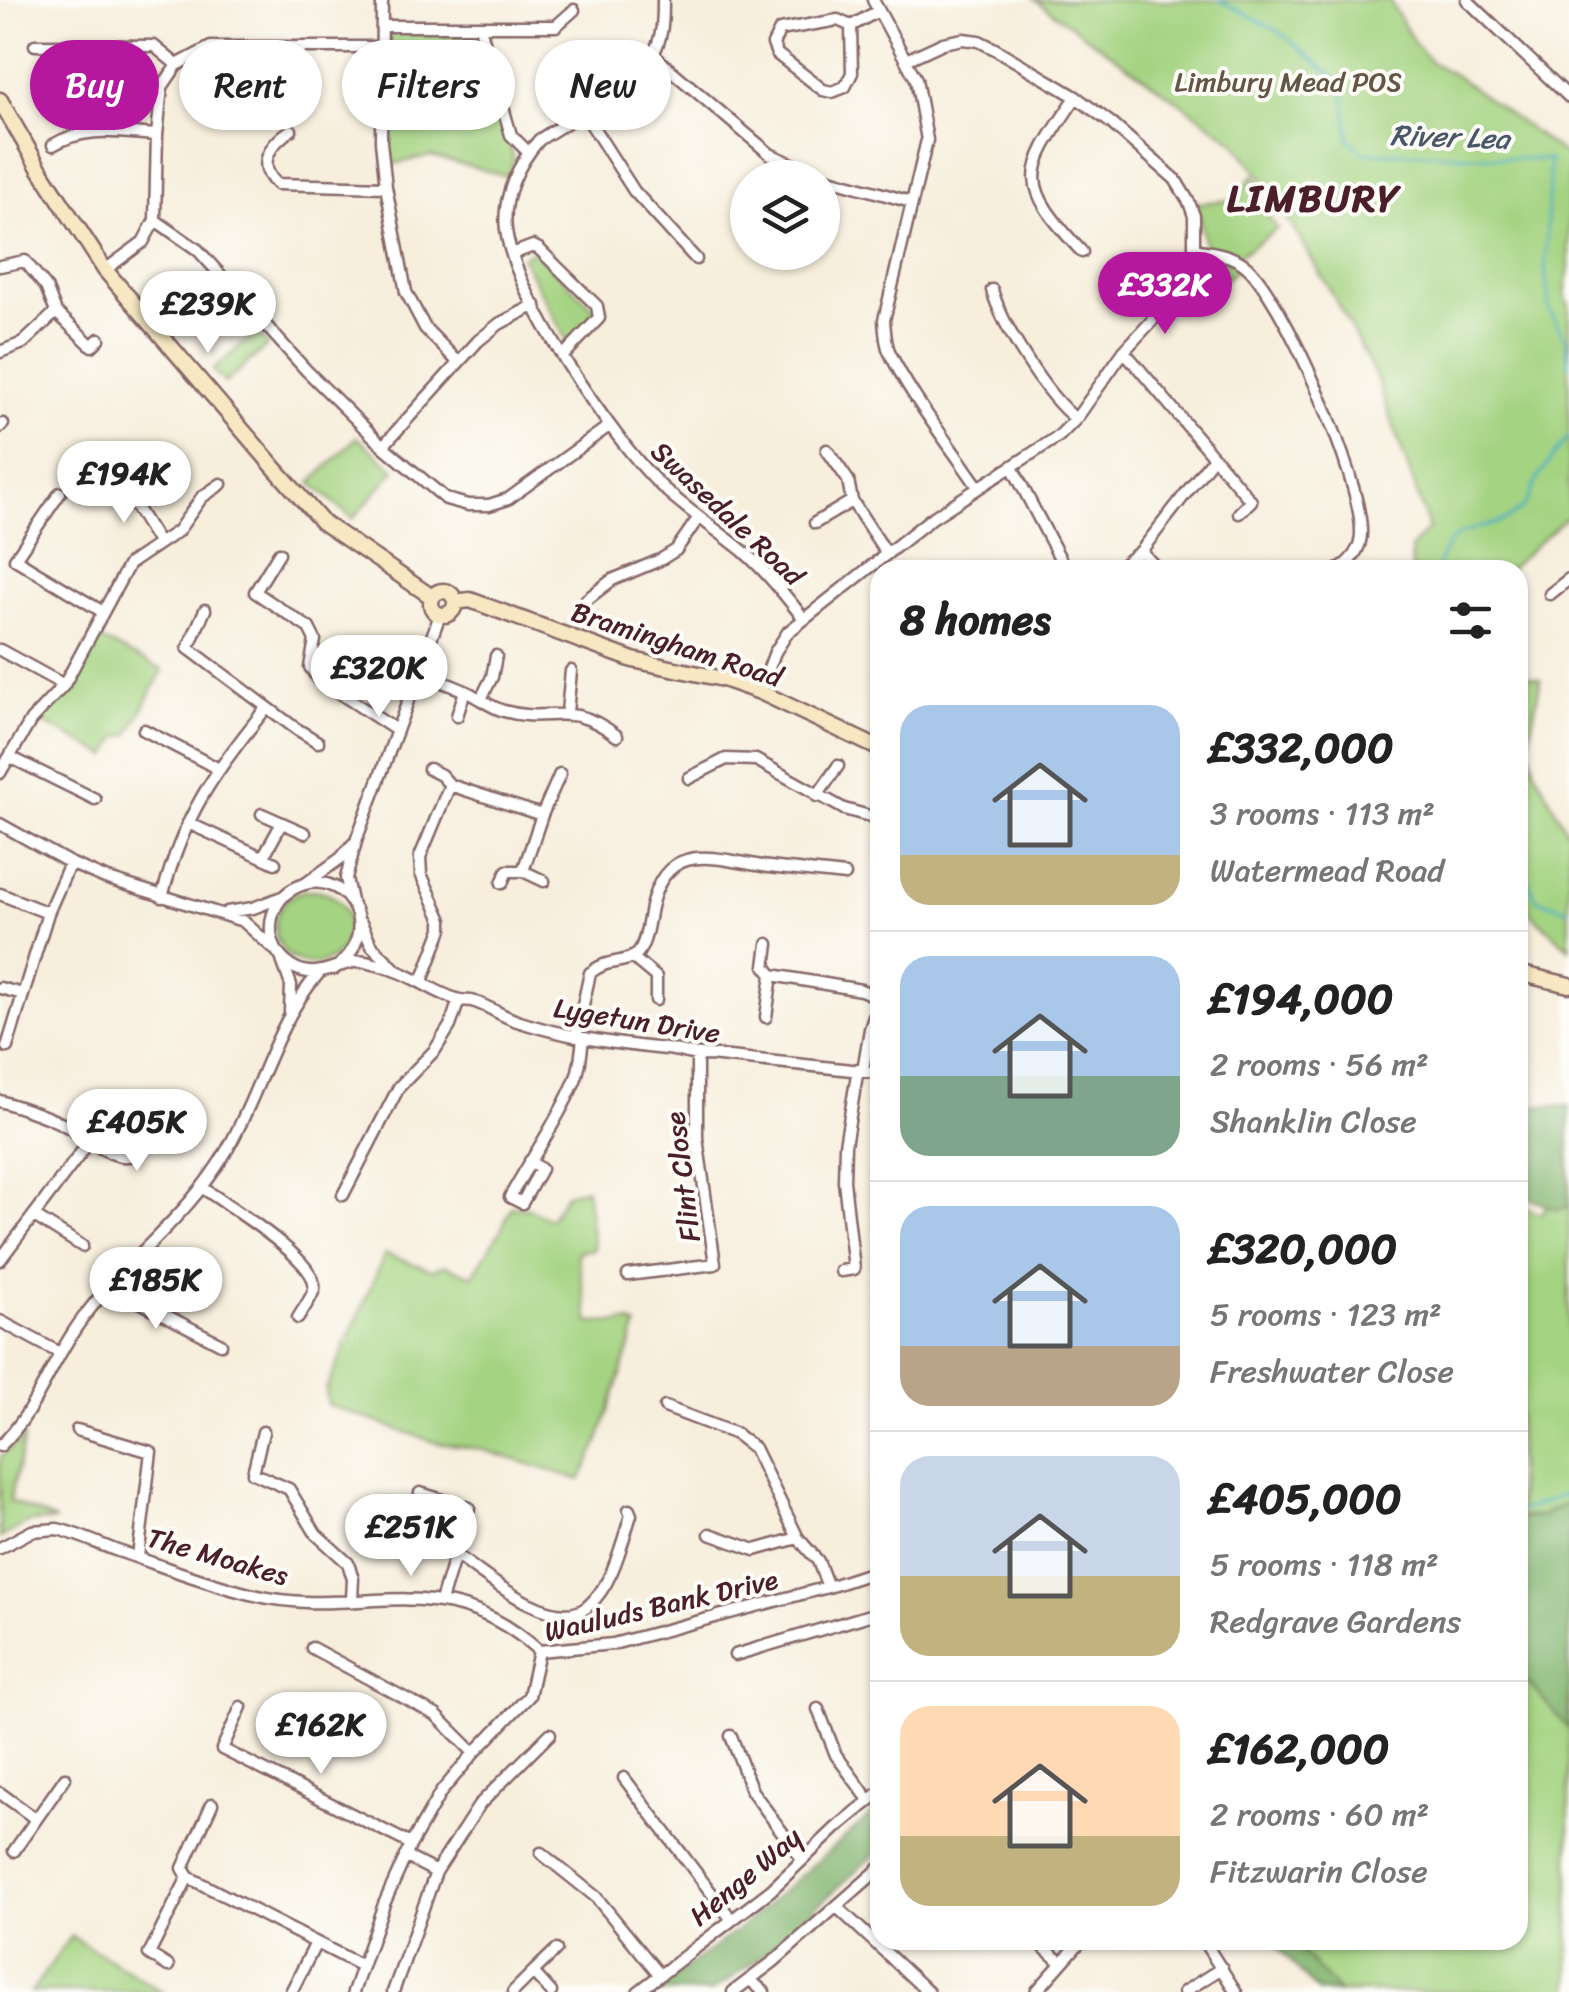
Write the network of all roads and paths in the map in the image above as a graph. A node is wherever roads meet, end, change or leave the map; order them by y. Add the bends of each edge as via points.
1 (382, 0) edge
2 (663, 0) edge
3 (1467, 0) edge
4 (875, 5) edge
5 (574, 10) dead end
6 (382, 26) junction
7 (851, 26) junction
8 (480, 27) junction
9 (382, 40) edge
10 (659, 40) edge
11 (342, 47) edge
12 (159, 50) edge
13 (906, 60) junction
14 (177, 65) junction
15 (671, 70) edge
16 (1076, 97) junction
17 (1569, 97) edge
18 (0, 100) edge
19 (291, 130) dead end
20 (382, 130) edge
21 (553, 130) edge
22 (595, 130) edge
23 (157, 134) junction
24 (54, 145) dead end
25 (528, 152) junction
26 (386, 186) junction
27 (911, 202) junction
28 (156, 220) junction
29 (1194, 249) junction
30 (1082, 252) dead end
31 (512, 254) junction
32 (696, 259) dead end
33 (0, 266) edge
34 (106, 270) junction
35 (992, 290) dead end
36 (535, 306) junction
37 (56, 312) junction
38 (91, 347) dead end
39 (1124, 351) junction
40 (0, 352) edge
41 (563, 356) junction
42 (458, 362) junction
43 (1076, 419) junction
44 (609, 426) junction
45 (383, 446) junction
46 (828, 450) dead end
47 (1214, 457) junction
48 (1012, 467) junction
49 (221, 484) dead end
50 (123, 486) dead end
51 (978, 487) junction
52 (60, 493) dead end
53 (852, 501) junction
54 (1239, 514) dead end
55 (699, 518) junction
56 (815, 523) dead end
57 (159, 544) junction
58 (1142, 551) junction
59 (2, 553) edge
60 (280, 553) dead end
61 (887, 554) junction
62 (14, 558) junction
63 (879, 560) edge
64 (1061, 560) edge
65 (1130, 560) edge
66 (1150, 560) edge
67 (1348, 560) edge
68 (870, 567) edge
69 (1569, 579) edge
70 (1550, 594) dead end
71 (432, 597) junction
72 (586, 600) dead end
73 (455, 602) junction
74 (205, 610) dead end
75 (103, 612) junction
76 (440, 615) junction
77 (804, 619) junction
78 (0, 650) edge
79 (496, 656) dead end
80 (571, 671) dead end
81 (417, 673) junction
82 (64, 685) junction
83 (465, 690) junction
84 (760, 692) junction
85 (481, 699) junction
86 (267, 707) junction
87 (567, 712) junction
88 (457, 716) dead end
89 (144, 730) dead end
90 (396, 730) junction
91 (618, 736) dead end
92 (318, 742) dead end
93 (870, 744) edge
94 (10, 756) junction
95 (838, 766) dead end
96 (217, 768) junction
97 (429, 769) dead end
98 (0, 773) edge
99 (560, 774) dead end
100 (689, 778) dead end
101 (450, 784) junction
102 (818, 796) junction
103 (95, 800) dead end
104 (262, 814) dead end
105 (542, 815) junction
106 (870, 816) edge
107 (188, 823) junction
108 (282, 823) junction
109 (0, 824) edge
110 (305, 833) dead end
111 (356, 838) junction
112 (70, 864) junction
113 (523, 871) junction
114 (845, 875) dead end
115 (544, 881) dead end
116 (304, 884) junction
117 (502, 884) dead end
118 (0, 894) edge
119 (162, 897) junction
120 (282, 898) junction
121 (351, 902) junction
122 (48, 912) junction
123 (220, 912) junction
124 (359, 918) junction
125 (768, 944) dead end
126 (279, 955) junction
127 (632, 957) junction
128 (334, 969) junction
129 (398, 971) junction
130 (319, 973) junction
131 (772, 975) junction
132 (1528, 975) edge
133 (422, 981) junction
134 (1569, 985) edge
135 (0, 988) edge
136 (23, 994) junction
137 (870, 994) edge
138 (459, 1000) junction
139 (656, 1000) dead end
140 (289, 1017) junction
141 (766, 1017) dead end
142 (870, 1029) edge
143 (580, 1038) junction
144 (7, 1047) dead end
145 (697, 1057) junction
146 (860, 1069) junction
147 (870, 1071) edge
148 (0, 1101) edge
149 (156, 1120) dead end
150 (89, 1142) junction
151 (530, 1161) dead end
152 (203, 1188) junction
153 (342, 1195) dead end
154 (34, 1216) junction
155 (82, 1246) dead end
156 (0, 1260) edge
157 (841, 1270) dead end
158 (628, 1274) dead end
159 (109, 1286) junction
160 (298, 1318) dead end
161 (0, 1321) edge
162 (221, 1344) dead end
163 (58, 1352) junction
164 (665, 1407) dead end
165 (76, 1430) dead end
166 (263, 1432) dead end
167 (0, 1446) edge
168 (420, 1493) dead end
169 (630, 1510) dead end
170 (710, 1534) dead end
171 (798, 1538) junction
172 (0, 1548) edge
173 (455, 1554) junction
174 (138, 1557) junction
175 (870, 1573) edge
176 (828, 1587) junction
177 (352, 1599) junction
178 (441, 1601) junction
179 (870, 1615) edge
180 (312, 1648) dead end
181 (540, 1651) junction
182 (735, 1655) dead end
183 (241, 1706) dead end
184 (818, 1709) dead end
185 (550, 1734) dead end
186 (731, 1736) dead end
187 (474, 1752) junction
188 (66, 1778) dead end
189 (624, 1778) dead end
190 (0, 1793) edge
191 (869, 1800) joint
192 (212, 1804) dead end
193 (36, 1818) junction
194 (411, 1844) junction
195 (14, 1851) dead end
196 (541, 1853) dead end
197 (405, 1856) junction
198 (802, 1859) junction
199 (436, 1872) junction
200 (188, 1877) junction
201 (870, 1877) edge
202 (836, 1907) junction
203 (732, 1920) junction
204 (870, 1938) edge
205 (316, 1944) junction
206 (556, 1950) dead end
207 (883, 1950) edge
208 (1048, 1950) edge
209 (1073, 1950) edge
210 (1210, 1950) edge
211 (1062, 1962) junction
212 (168, 1966) dead end
213 (362, 1966) junction
214 (1222, 1968) junction
215 (532, 1972) junction
216 (659, 1974) junction
217 (750, 1980) junction
218 (291, 1992) edge
219 (353, 1992) edge
220 (392, 1992) edge
221 (513, 1992) edge
222 (551, 1992) edge
223 (638, 1992) edge
224 (733, 1992) edge
225 (764, 1992) edge
226 (928, 1992) edge
227 (1036, 1992) edge
228 (1184, 1992) edge
229 (1236, 1992) edge

1 - 6 street
2 - 10 street
3 - 17 street
4 - 7 street
4 - 13 street
5 - 8 street via 556,26
6 - 8 street
6 - 9 street
7 - 7 street via 852,73 832,92 777,54 773,44 780,30 838,20
8 - 25 street via 511,135
11 - 14 street via 211,47
12 - 14 street
13 - 16 street via 943,43 979,41
13 - 27 street via 922,98 927,140
14 - 23 street via 162,88
15 - 27 street via 770,154
16 - 29 street via 1184,190 1194,216
16 - 30 street via 1040,149 1034,184 1049,216
18 - 34 street
19 - 26 street via 266,156 277,184
20 - 26 street
21 - 25 street, Swasedale Road
22 - 32 street via 634,191
23 - 24 street via 86,131
23 - 28 street
25 - 31 street, Swasedale Road via 507,202
26 - 42 street via 410,302
27 - 51 street via 884,320 888,350
28 - 34 street via 143,242
28 - 45 street via 198,250
29 - 39 street via 1184,286
29 - 67 street via 1235,259 1256,276 1301,354 1358,504 1362,536
31 - 36 street, Swasedale Road
31 - 41 street via 539,249 597,306 599,318
33 - 37 street via 25,261
34 - 71 street via 322,522
35 - 43 street via 1029,360
36 - 41 street, Swasedale Road
36 - 42 street via 499,324
37 - 38 street
37 - 40 street via 23,342
39 - 43 street
39 - 47 street
41 - 44 street, Swasedale Road
42 - 45 street
43 - 48 street
44 - 45 street via 489,506 446,498
44 - 55 street, Swasedale Road
46 - 53 street via 848,480
47 - 54 street via 1251,501
47 - 58 street
48 - 51 street
48 - 64 street
49 - 57 street
50 - 57 street
51 - 61 street
52 - 62 street
53 - 56 street
53 - 61 street
55 - 72 street via 676,550
55 - 77 street, Swasedale Road via 756,564
57 - 75 street via 128,564
58 - 65 street
58 - 66 street
59 - 62 street
60 - 90 street via 255,592 309,628 315,640 310,667 318,679
61 - 63 street
62 - 75 street
68 - 77 street
69 - 70 street
71 - 73 street via 446,591
71 - 76 street
73 - 76 street
73 - 84 street, Bramingham Road via 470,600 633,660
74 - 86 street via 188,648
75 - 82 street
76 - 81 street
77 - 84 street via 775,652
78 - 82 street
79 - 85 street
80 - 87 street
81 - 83 street
81 - 90 street
82 - 94 street via 31,720
83 - 85 street
83 - 88 street
84 - 93 street, Bramingham Road
85 - 87 street via 502,711
86 - 92 street
86 - 96 street
87 - 91 street
89 - 96 street
90 - 111 street
94 - 98 street
94 - 103 street
95 - 102 street
96 - 107 street
97 - 101 street
99 - 105 street
100 - 102 street via 726,760 756,760
101 - 105 street
101 - 133 street via 420,858 442,920
102 - 106 street
104 - 108 street
105 - 113 street
107 - 108 street via 269,860
107 - 119 street
108 - 110 street
109 - 112 street
111 - 116 street via 341,858
111 - 121 street via 346,878
112 - 119 street
112 - 122 street
113 - 115 street
113 - 117 street via 506,871
114 - 127 street via 692,857 660,882 641,948
116 - 120 street
116 - 121 street via 330,886
118 - 122 street
119 - 123 street
120 - 123 street
120 - 126 street via 270,923
121 - 124 street, Lygetun Drive
122 - 136 street
123 - 126 street via 243,922
124 - 128 street via 356,948
124 - 129 street, Lygetun Drive via 372,946
125 - 131 street via 765,966
126 - 130 street
126 - 140 street via 291,985
127 - 139 street via 656,978
127 - 143 street via 590,973
128 - 129 street, Lygetun Drive via 367,962
128 - 130 street, Lygetun Drive
129 - 133 street, Lygetun Drive
130 - 140 street
131 - 137 street
131 - 141 street
132 - 134 street
133 - 138 street, Lygetun Drive
135 - 136 street
136 - 144 street
138 - 143 street, Lygetun Drive
138 - 153 street via 435,1050 399,1087
140 - 152 street
142 - 146 street
143 - 145 street, Lygetun Drive
143 - 151 street via 573,1085
145 - 146 street, Lygetun Drive
145 - 158 street, Flint Close via 697,1138 716,1264
146 - 147 street, Lygetun Drive
146 - 157 street via 845,1145 854,1269
148 - 150 street via 49,1118
149 - 150 street via 151,1137 130,1155 108,1154
150 - 154 street
152 - 159 street
152 - 160 street via 300,1259 314,1288
154 - 155 street
154 - 156 street
159 - 162 street
159 - 163 street
161 - 163 street
163 - 167 street via 24,1418
164 - 171 street via 736,1434 754,1448
165 - 174 street via 151,1452
166 - 177 street via 252,1473 286,1486 309,1510 316,1534 348,1563
168 - 173 street via 469,1508
169 - 173 street via 605,1584 586,1608 562,1615 500,1587
170 - 171 street via 755,1550
171 - 176 street via 818,1561
172 - 174 street, The Moakes via 48,1529
173 - 178 street
174 - 177 street, The Moakes via 285,1601
175 - 176 street, Wauluds Bank Drive
176 - 181 street, Wauluds Bank Drive via 613,1644
177 - 178 street, The Moakes
178 - 181 street, The Moakes via 494,1617
179 - 182 street
180 - 187 street via 436,1715
181 - 187 street, Wauluds Bank Drive via 529,1696
183 - 194 street via 222,1749
184 - 191 street via 836,1755
185 - 199 street via 480,1804
186 - 198 street via 752,1791
187 - 194 street, Wauluds Bank Drive
188 - 193 street
189 - 203 street
190 - 193 street
191 - 198 street, Henge Way
192 - 200 street via 182,1868
193 - 195 street
194 - 197 street, Wauluds Bank Drive
196 - 216 street via 596,1897
197 - 199 street
197 - 213 street, Wauluds Bank Drive
198 - 203 street, Henge Way
199 - 220 street
200 - 205 street
200 - 212 street via 150,1954
201 - 202 street
202 - 204 street
202 - 217 street
203 - 216 street, Henge Way
205 - 213 street
205 - 218 street
206 - 215 street
207 - 226 street
208 - 211 street
209 - 211 street
210 - 214 street
211 - 227 street
213 - 219 street, Wauluds Bank Drive
214 - 228 street
214 - 229 street
215 - 221 street
215 - 222 street
216 - 223 street, Henge Way
217 - 224 street
217 - 225 street

